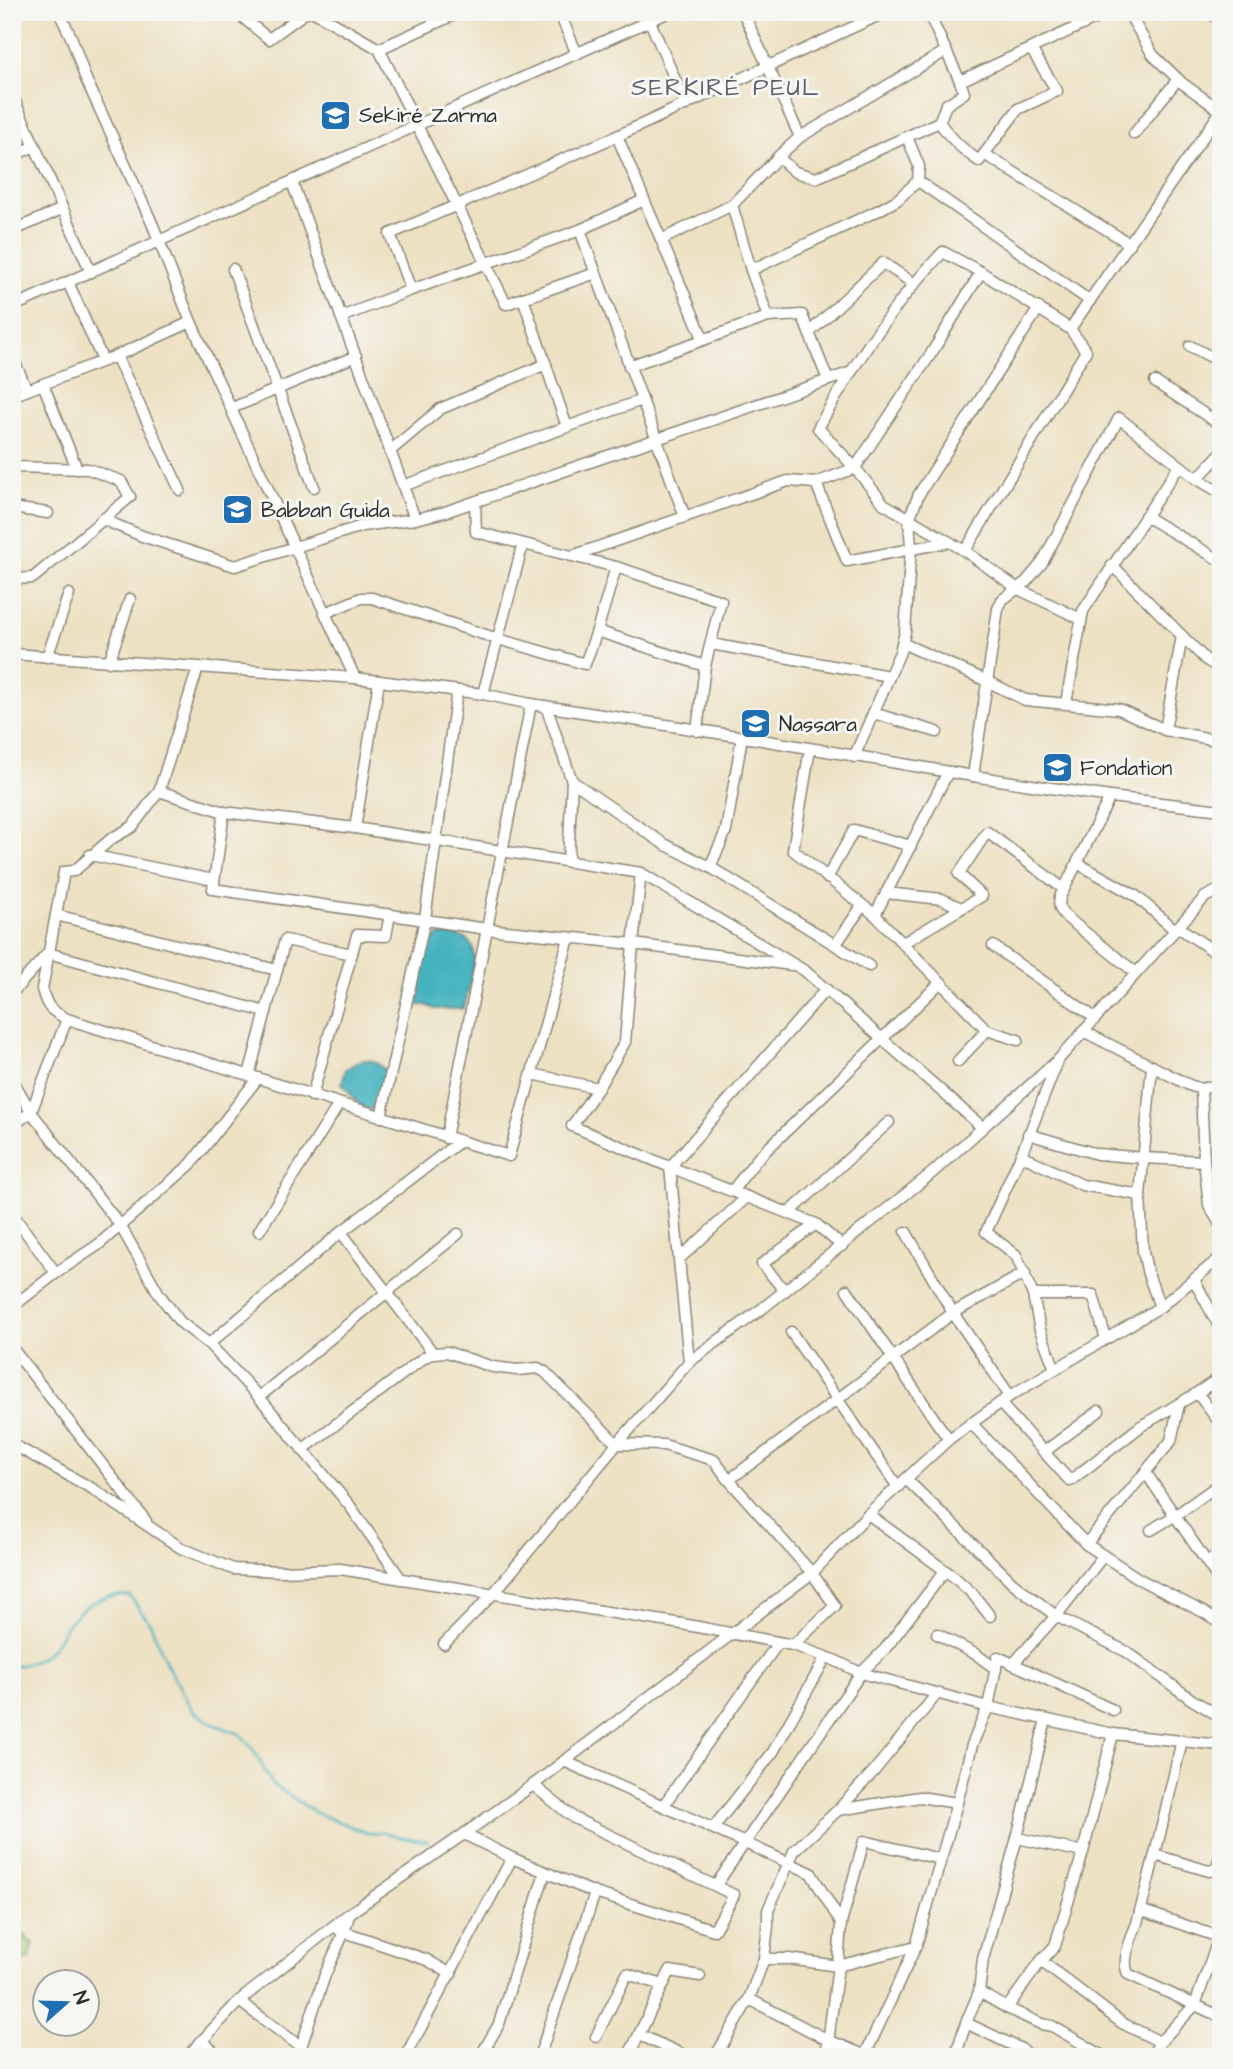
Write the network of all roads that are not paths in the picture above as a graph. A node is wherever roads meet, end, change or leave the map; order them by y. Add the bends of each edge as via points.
1 (59, 12) edge
2 (236, 12) edge
3 (306, 12) edge
4 (314, 12) edge
5 (460, 12) edge
6 (559, 12) edge
7 (669, 12) edge
8 (743, 12) edge
9 (886, 12) edge
10 (928, 12) edge
11 (1110, 12) edge
12 (1128, 12) edge
13 (1212, 12) edge
14 (648, 17) edge
15 (1221, 20) edge
16 (379, 49) junction
17 (1031, 49) junction
18 (946, 51) junction
19 (577, 54) junction
20 (769, 68) junction
21 (1178, 79) junction
22 (960, 81) junction
23 (12, 95) edge
24 (686, 105) junction
25 (1221, 111) edge
26 (939, 122) junction
27 (416, 126) junction
28 (1134, 134) dead end
29 (617, 136) junction
30 (800, 137) junction
31 (907, 137) junction
32 (35, 146) junction
33 (984, 155) junction
34 (12, 156) edge
35 (778, 157) junction
36 (918, 181) junction
37 (292, 182) junction
38 (644, 200) junction
39 (456, 205) junction
40 (732, 205) junction
41 (62, 209) junction
42 (580, 230) junction
43 (12, 231) edge
44 (661, 240) junction
45 (160, 241) junction
46 (1130, 244) junction
47 (485, 264) junction
48 (233, 269) dead end
49 (751, 270) junction
50 (91, 272) junction
51 (981, 272) junction
52 (596, 274) junction
53 (68, 282) junction
54 (913, 283) junction
55 (411, 290) junction
56 (523, 298) junction
57 (1090, 301) junction
58 (12, 307) edge
59 (1039, 308) junction
60 (341, 317) junction
61 (768, 317) junction
62 (191, 322) junction
63 (1070, 329) junction
64 (809, 333) junction
65 (704, 338) junction
66 (1190, 346) dead end
67 (12, 356) edge
68 (116, 356) junction
69 (356, 356) junction
70 (103, 361) junction
71 (1221, 362) edge
72 (545, 364) junction
73 (629, 366) junction
74 (849, 373) junction
75 (828, 380) junction
76 (1155, 382) dead end
77 (43, 384) junction
78 (277, 388) junction
79 (27, 390) junction
80 (12, 396) edge
81 (642, 400) junction
82 (232, 408) junction
83 (1221, 425) edge
84 (567, 427) junction
85 (656, 439) junction
86 (390, 451) junction
87 (1221, 453) edge
88 (1179, 466) junction
89 (12, 467) edge
90 (855, 468) junction
91 (77, 469) junction
92 (1197, 479) junction
93 (816, 483) junction
94 (403, 486) junction
95 (314, 487) dead end
96 (180, 490) dead end
97 (1221, 493) edge
98 (475, 502) junction
99 (12, 508) edge
100 (48, 513) dead end
101 (1145, 516) junction
102 (685, 517) junction
103 (102, 519) junction
104 (415, 519) junction
105 (909, 519) junction
106 (950, 542) junction
107 (523, 544) junction
108 (296, 547) junction
109 (911, 548) junction
110 (965, 551) junction
111 (572, 556) junction
112 (1221, 561) edge
113 (1112, 565) junction
114 (616, 567) junction
115 (12, 579) edge
116 (1018, 589) junction
117 (69, 594) dead end
118 (130, 599) dead end
119 (326, 612) junction
120 (1081, 619) junction
121 (597, 631) junction
122 (1182, 636) junction
123 (498, 639) junction
124 (902, 643) junction
125 (711, 644) junction
126 (12, 654) edge
127 (47, 657) junction
128 (109, 662) junction
129 (705, 666) junction
130 (198, 668) junction
131 (1221, 669) edge
132 (889, 676) junction
133 (355, 678) junction
134 (379, 681) junction
135 (987, 681) junction
136 (457, 691) junction
137 (483, 694) junction
138 (1066, 703) junction
139 (531, 704) junction
140 (546, 706) junction
141 (873, 713) junction
142 (1165, 730) junction
143 (697, 731) junction
144 (937, 732) dead end
145 (742, 737) junction
146 (1221, 741) edge
147 (810, 749) junction
148 (855, 757) junction
149 (948, 772) junction
150 (973, 776) junction
151 (572, 781) junction
152 (159, 790) junction
153 (1110, 797) junction
154 (1221, 810) edge
155 (224, 812) junction
156 (355, 828) junction
157 (435, 840) junction
158 (911, 846) junction
159 (502, 851) junction
160 (90, 855) junction
161 (568, 862) junction
162 (1077, 863) junction
163 (710, 867) junction
164 (641, 873) junction
165 (828, 878) junction
166 (214, 880) junction
167 (1064, 889) junction
168 (1221, 889) edge
169 (886, 893) junction
170 (862, 906) junction
171 (961, 908) junction
172 (390, 914) junction
173 (55, 915) junction
174 (875, 915) junction
175 (425, 919) junction
176 (487, 929) junction
177 (1177, 929) junction
178 (569, 938) junction
179 (903, 943) junction
180 (633, 944) junction
181 (836, 944) junction
182 (993, 946) dead end
183 (48, 953) junction
184 (352, 954) junction
185 (1221, 956) edge
186 (797, 966) junction
187 (869, 967) dead end
188 (277, 970) junction
189 (1136, 973) junction
190 (941, 982) junction
191 (14, 987) edge
192 (826, 989) junction
193 (266, 1012) junction
194 (1095, 1018) junction
195 (67, 1019) junction
196 (987, 1030) junction
197 (1083, 1031) junction
198 (883, 1039) junction
199 (1018, 1040) dead end
200 (1058, 1060) junction
201 (958, 1061) dead end
202 (1152, 1066) junction
203 (532, 1074) junction
204 (254, 1077) junction
205 (12, 1079) edge
206 (1221, 1084) edge
207 (598, 1088) junction
208 (1202, 1089) junction
209 (312, 1096) junction
210 (339, 1104) junction
211 (31, 1112) junction
212 (381, 1117) junction
213 (889, 1122) dead end
214 (12, 1126) edge
215 (982, 1127) junction
216 (1027, 1134) junction
217 (446, 1138) junction
218 (459, 1142) junction
219 (1021, 1155) junction
220 (1144, 1158) junction
221 (1204, 1161) junction
222 (670, 1167) junction
223 (732, 1191) junction
224 (1140, 1195) junction
225 (747, 1197) junction
226 (789, 1213) junction
227 (12, 1222) edge
228 (816, 1224) junction
229 (120, 1225) junction
230 (1221, 1226) edge
231 (259, 1231) dead end
232 (341, 1232) junction
233 (906, 1232) dead end
234 (458, 1234) dead end
235 (842, 1247) junction
236 (1221, 1257) edge
237 (679, 1259) junction
238 (56, 1273) junction
239 (1024, 1273) junction
240 (1194, 1280) junction
241 (847, 1290) dead end
242 (785, 1291) junction
243 (387, 1292) junction
244 (1033, 1295) junction
245 (12, 1307) edge
246 (1160, 1307) junction
247 (953, 1313) junction
248 (1221, 1330) edge
249 (791, 1332) dead end
250 (1106, 1339) junction
251 (209, 1344) junction
252 (12, 1348) edge
253 (433, 1353) junction
254 (893, 1358) junction
255 (689, 1362) junction
256 (1055, 1369) junction
257 (1221, 1377) edge
258 (1197, 1394) junction
259 (1010, 1396) junction
260 (259, 1397) junction
261 (838, 1399) junction
262 (1000, 1403) junction
263 (1179, 1404) junction
264 (1099, 1411) dead end
265 (971, 1423) junction
266 (1221, 1424) edge
267 (949, 1438) junction
268 (12, 1444) edge
269 (617, 1444) junction
270 (302, 1450) junction
271 (1044, 1452) junction
272 (1146, 1473) junction
273 (729, 1480) junction
274 (902, 1483) junction
275 (1221, 1483) edge
276 (868, 1514) junction
277 (1176, 1515) junction
278 (152, 1529) junction
279 (1151, 1530) dead end
280 (1086, 1544) junction
281 (1221, 1553) edge
282 (1102, 1556) junction
283 (1207, 1562) junction
284 (946, 1571) junction
285 (812, 1573) junction
286 (401, 1579) junction
287 (1221, 1583) edge
288 (492, 1594) junction
289 (990, 1616) dead end
290 (1056, 1616) junction
291 (1221, 1624) edge
292 (732, 1633) junction
293 (937, 1634) dead end
294 (778, 1643) junction
295 (444, 1644) dead end
296 (793, 1646) junction
297 (826, 1657) junction
298 (1013, 1664) junction
299 (996, 1669) junction
300 (861, 1673) junction
301 (936, 1695) junction
302 (988, 1707) junction
303 (1113, 1710) dead end
304 (1221, 1717) edge
305 (1046, 1720) junction
306 (1113, 1734) junction
307 (1182, 1740) junction
308 (1221, 1745) edge
309 (565, 1760) junction
310 (533, 1785) junction
311 (957, 1803) junction
312 (663, 1806) junction
313 (838, 1810) junction
314 (713, 1828) junction
315 (464, 1835) junction
316 (1017, 1838) junction
317 (745, 1843) junction
318 (1083, 1852) junction
319 (1155, 1855) junction
320 (1221, 1855) edge
321 (512, 1858) junction
322 (940, 1858) junction
323 (788, 1863) junction
324 (545, 1872) junction
325 (716, 1885) junction
326 (595, 1893) junction
327 (1140, 1910) junction
328 (841, 1923) junction
329 (339, 1930) junction
330 (1219, 1940) edge
331 (916, 1946) junction
332 (764, 1959) junction
333 (1041, 1961) junction
334 (838, 1966) junction
335 (451, 1973) junction
336 (700, 1976) dead end
337 (663, 1985) junction
338 (979, 1992) junction
339 (749, 1999) junction
340 (239, 2001) junction
341 (1195, 2005) junction
342 (1007, 2008) junction
343 (1221, 2017) edge
344 (966, 2023) junction
345 (640, 2035) junction
346 (596, 2037) dead end
347 (202, 2040) junction
348 (828, 2040) junction
349 (1160, 2042) junction
350 (867, 2056) edge
351 (187, 2057) edge
352 (219, 2057) edge
353 (405, 2057) edge
354 (480, 2057) edge
355 (538, 2057) edge
356 (628, 2057) edge
357 (688, 2057) edge
358 (715, 2057) edge
359 (826, 2057) edge
360 (955, 2057) edge
361 (1030, 2057) edge
362 (1105, 2057) edge
363 (1151, 2057) edge

1 - 45 street
2 - 3 street via 269,40
4 - 16 street
5 - 16 street
6 - 19 street
7 - 14 street
8 - 20 street
9 - 20 street
10 - 18 street
11 - 17 street
12 - 21 street via 1153,55
13 - 15 street
14 - 19 street
14 - 24 street
16 - 27 street
17 - 22 street
17 - 33 street via 1057,91 1018,109
18 - 22 street
18 - 30 street
19 - 27 street
20 - 24 street
20 - 30 street
21 - 25 street
21 - 28 street
22 - 26 street via 964,93 946,105
23 - 32 street
24 - 29 street
25 - 46 street
26 - 31 street
26 - 33 street via 964,152 979,161
27 - 37 street
27 - 39 street
29 - 38 street
29 - 39 street
30 - 35 street
31 - 35 street via 816,178 795,172
31 - 36 street via 919,166
32 - 34 street
32 - 41 street
33 - 46 street
35 - 40 street
36 - 49 street via 897,200
36 - 57 street
37 - 45 street
37 - 60 street
38 - 42 street
38 - 44 street
39 - 47 street
39 - 55 street via 390,234
40 - 44 street
40 - 49 street
41 - 43 street
41 - 50 street
42 - 47 street
42 - 52 street
44 - 65 street
45 - 50 street
45 - 62 street
46 - 57 street
47 - 55 street
47 - 56 street via 506,304
48 - 78 street
49 - 61 street
50 - 53 street
51 - 54 street via 943,252
51 - 59 street
51 - 90 street
52 - 56 street
52 - 73 street
53 - 58 street
53 - 70 street
54 - 64 street via 883,262
54 - 74 street
55 - 60 street
56 - 72 street
57 - 63 street
59 - 63 street
59 - 105 street via 919,494
60 - 69 street
61 - 64 street via 802,315
61 - 65 street
62 - 68 street
62 - 82 street
63 - 110 street via 1086,351
64 - 75 street
65 - 73 street
66 - 71 street
67 - 79 street
68 - 70 street
68 - 96 street
69 - 78 street
69 - 86 street
70 - 77 street
72 - 84 street
72 - 86 street via 440,409
73 - 81 street
74 - 75 street
74 - 90 street via 818,428
75 - 85 street
76 - 83 street
77 - 79 street
77 - 91 street
78 - 82 street
78 - 95 street
79 - 80 street
81 - 84 street
81 - 85 street
82 - 108 street
84 - 94 street
85 - 98 street
85 - 102 street
86 - 94 street
87 - 92 street
88 - 92 street
88 - 101 street
88 - 116 street via 1119,418 1042,563
89 - 91 street
90 - 93 street
90 - 105 street via 884,504
91 - 103 street via 121,481 130,496
92 - 97 street
93 - 102 street via 788,481
93 - 109 street via 846,561
94 - 104 street
98 - 104 street
98 - 107 street via 476,532
99 - 100 street
101 - 112 street
101 - 113 street
102 - 111 street
103 - 108 street via 235,566
103 - 115 street via 33,578
104 - 108 street via 362,526
105 - 106 street
105 - 109 street
106 - 109 street
106 - 110 street
107 - 111 street
107 - 123 street
108 - 119 street
109 - 124 street
110 - 116 street
111 - 114 street
113 - 120 street
113 - 122 street
114 - 121 street
114 - 125 street via 721,601
116 - 120 street
116 - 135 street via 1002,600 998,609
117 - 127 street
118 - 128 street
119 - 123 street via 372,598
119 - 133 street
120 - 138 street
121 - 123 street via 585,664
121 - 129 street
122 - 131 street
122 - 142 street
123 - 137 street
124 - 132 street
124 - 135 street
125 - 129 street
125 - 132 street
126 - 127 street
127 - 128 street
128 - 130 street
129 - 143 street
130 - 133 street
130 - 152 street
132 - 141 street
133 - 134 street
134 - 136 street
134 - 156 street
135 - 138 street via 1025,700
135 - 150 street
136 - 137 street
136 - 157 street
137 - 139 street
138 - 142 street via 1118,709
139 - 140 street
139 - 159 street
140 - 143 street
140 - 151 street
141 - 144 street
141 - 148 street
142 - 146 street
143 - 145 street
145 - 147 street
145 - 163 street via 726,831
147 - 148 street
147 - 165 street via 793,849
148 - 149 street
149 - 150 street
149 - 158 street
150 - 153 street
151 - 161 street
151 - 163 street via 664,844
152 - 155 street
152 - 160 street via 132,827
153 - 154 street
153 - 162 street
155 - 156 street
155 - 166 street
156 - 157 street
157 - 159 street
157 - 175 street
158 - 165 street via 855,830
158 - 169 street
159 - 161 street
159 - 176 street
160 - 166 street
160 - 173 street via 74,871 64,872
161 - 164 street
162 - 167 street
162 - 177 street via 1136,896
163 - 181 street
164 - 180 street
164 - 186 street
165 - 170 street
166 - 172 street via 213,889
167 - 171 street via 987,832 958,874 982,895
167 - 189 street via 1060,911
168 - 177 street via 1205,897
169 - 171 street via 942,899
169 - 174 street
170 - 174 street
170 - 181 street
171 - 179 street
172 - 175 street
172 - 184 street via 386,936 357,935
173 - 183 street
173 - 188 street
174 - 179 street
175 - 176 street
175 - 212 street
176 - 178 street
176 - 217 street
177 - 185 street
177 - 189 street
178 - 180 street
178 - 203 street
179 - 190 street
180 - 186 street
180 - 207 street via 625,1042
181 - 187 street
182 - 194 street
183 - 191 street
183 - 193 street
183 - 195 street via 44,996 50,1010
184 - 188 street via 285,940
184 - 209 street
186 - 192 street
188 - 193 street
189 - 194 street
190 - 196 street
190 - 198 street
192 - 198 street
192 - 222 street
193 - 204 street
194 - 197 street
195 - 204 street
195 - 211 street
196 - 199 street
196 - 201 street
197 - 200 street
197 - 202 street
198 - 215 street
198 - 223 street via 758,1158
200 - 215 street
200 - 216 street
202 - 208 street
202 - 220 street
203 - 207 street
203 - 218 street via 509,1156
204 - 209 street
204 - 229 street via 191,1164
205 - 211 street
206 - 208 street
207 - 222 street via 572,1126
208 - 221 street
209 - 210 street
210 - 212 street
210 - 231 street
211 - 214 street
211 - 229 street
212 - 217 street
213 - 226 street
215 - 235 street
216 - 219 street
216 - 220 street via 1097,1154
217 - 218 street
218 - 232 street
219 - 224 street via 1082,1185
219 - 239 street via 986,1232 1016,1255
220 - 221 street
220 - 224 street
221 - 230 street via 1209,1205
222 - 223 street
222 - 237 street
223 - 225 street
224 - 246 street via 1143,1252
225 - 226 street
225 - 237 street
226 - 228 street
227 - 238 street via 16,1219
228 - 235 street
228 - 242 street via 762,1264
229 - 238 street
229 - 251 street via 173,1313
232 - 243 street
232 - 251 street
233 - 247 street
234 - 243 street
235 - 242 street
236 - 240 street
237 - 255 street
238 - 245 street
239 - 244 street
239 - 247 street
240 - 246 street
240 - 248 street
241 - 254 street
242 - 255 street
243 - 253 street
243 - 260 street
244 - 250 street via 1093,1295
244 - 256 street
246 - 250 street
247 - 254 street
247 - 259 street
249 - 261 street
250 - 256 street
251 - 260 street
252 - 278 street
253 - 269 street via 447,1352 493,1367 538,1368
253 - 270 street
254 - 261 street
254 - 267 street
255 - 269 street
256 - 259 street
257 - 258 street
258 - 263 street
258 - 266 street
259 - 262 street
260 - 270 street
261 - 273 street
261 - 274 street
262 - 265 street
262 - 271 street
263 - 271 street via 1141,1426 1070,1482
263 - 272 street via 1171,1441
264 - 271 street
265 - 267 street
265 - 280 street
267 - 274 street
268 - 278 street via 93,1489
269 - 273 street via 664,1446 714,1460
269 - 288 street
270 - 286 street via 350,1506
272 - 277 street
272 - 280 street
273 - 285 street
274 - 276 street
274 - 290 street
275 - 277 street
276 - 284 street
276 - 285 street
277 - 279 street
277 - 283 street
278 - 286 street via 181,1548 233,1569 340,1569
280 - 282 street
281 - 283 street
282 - 290 street
282 - 291 street
283 - 287 street
284 - 289 street
284 - 300 street
285 - 292 street
285 - 296 street via 835,1606
286 - 288 street
288 - 292 street
288 - 295 street
290 - 298 street
290 - 304 street via 1127,1652
292 - 294 street
292 - 309 street
293 - 299 street
294 - 296 street
294 - 312 street
296 - 297 street
297 - 300 street
297 - 314 street via 774,1752
298 - 299 street via 998,1657
298 - 303 street
299 - 302 street
300 - 301 street
300 - 317 street
301 - 302 street
301 - 313 street
302 - 305 street
302 - 311 street via 972,1745
305 - 306 street
305 - 316 street
306 - 307 street
306 - 318 street
307 - 308 street
307 - 319 street
309 - 310 street
309 - 312 street
310 - 315 street
310 - 325 street via 574,1818
311 - 313 street via 920,1797
311 - 322 street
312 - 314 street
313 - 323 street
314 - 317 street
315 - 321 street
315 - 329 street via 350,1913
316 - 318 street
316 - 338 street via 983,1959
317 - 323 street
317 - 325 street
318 - 333 street via 1055,1946
319 - 320 street via 1209,1871 1216,1868
319 - 327 street
321 - 324 street
321 - 335 street
322 - 328 street via 864,1841
322 - 331 street
323 - 328 street via 811,1873
323 - 332 street via 768,1910
324 - 326 street
324 - 354 street via 499,2024
325 - 326 street via 733,1895 714,1930
326 - 355 street
327 - 330 street
327 - 341 street via 1125,1969
328 - 334 street
329 - 335 street
329 - 340 street
329 - 340 street via 301,2047
330 - 341 street
331 - 334 street
331 - 350 street
332 - 334 street
332 - 339 street
333 - 342 street
333 - 349 street via 1122,2023
334 - 348 street
335 - 353 street
336 - 337 street via 670,1971
337 - 345 street
337 - 346 street via 627,1974
338 - 342 street
338 - 344 street
339 - 348 street
339 - 358 street
340 - 347 street
341 - 343 street
341 - 349 street
342 - 362 street via 1052,2026
344 - 360 street
344 - 361 street
345 - 356 street
345 - 357 street
347 - 351 street
347 - 352 street
348 - 350 street
348 - 359 street
349 - 363 street

